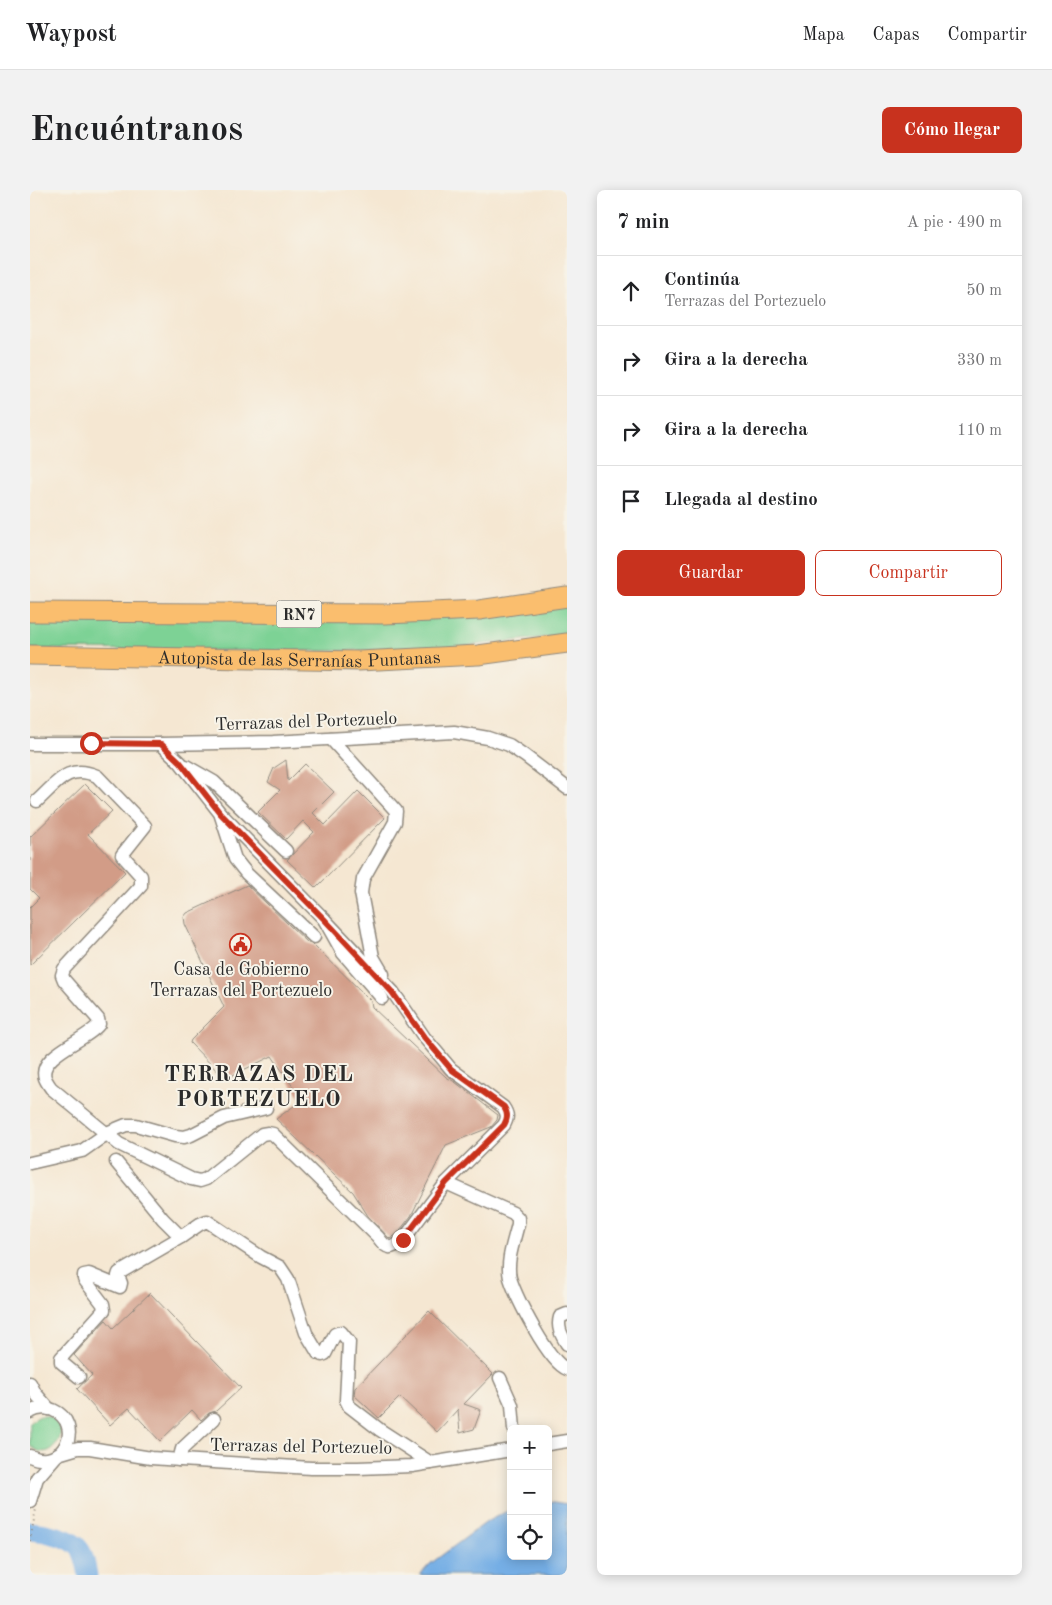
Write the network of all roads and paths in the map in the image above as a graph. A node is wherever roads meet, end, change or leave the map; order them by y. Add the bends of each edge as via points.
1 (567, 597) edge
2 (30, 606) edge
3 (30, 612) edge
4 (62, 612) junction
5 (567, 643) edge
6 (30, 657) edge
7 (331, 739) junction
8 (30, 744) edge
9 (161, 744) junction
10 (180, 762) junction
11 (567, 788) edge
12 (37, 801) dead end
13 (220, 813) junction
14 (286, 851) dead end
15 (314, 937) dead end
16 (387, 995) junction
17 (266, 1108) dead end
18 (106, 1134) junction
19 (116, 1162) dead end
20 (30, 1163) edge
21 (446, 1183) junction
22 (181, 1236) junction
23 (567, 1314) edge
24 (567, 1344) edge
25 (567, 1369) edge
26 (79, 1377) dead end
27 (500, 1378) dead end
28 (30, 1383) edge
29 (49, 1409) junction
30 (30, 1412) edge
31 (214, 1419) dead end
32 (514, 1425) edge
33 (68, 1426) junction
34 (567, 1441) edge
35 (552, 1443) edge
36 (90, 1448) junction
37 (507, 1451) edge
38 (57, 1455) junction
39 (30, 1456) edge
40 (179, 1460) junction
41 (431, 1463) junction
42 (30, 1472) edge
43 (31, 1496) edge
44 (30, 1541) edge

1 - 4 highway, RN7 via 479,610 385,614
2 - 4 highway
3 - 4 highway, RN7
5 - 6 highway, Autopista de las Serranías Puntanas via 478,655 359,661
7 - 9 street, Terrazas del Portezuelo
7 - 11 street, Terrazas del Portezuelo via 454,732 488,738 509,745
7 - 16 street via 396,811 395,822 363,879 361,893 373,957
8 - 9 street, Terrazas del Portezuelo
9 - 10 street
10 - 13 street
10 - 14 street via 214,782
12 - 18 street via 69,773 87,772 97,776 145,826 122,855 141,876 141,886 62,975 98,1019 98,1024 52,1058 44,1072 51,1088
13 - 15 street via 235,859
13 - 16 street via 324,919 343,953
16 - 21 street via 451,1069 504,1107 508,1114 504,1125
17 - 18 street via 224,1118 184,1137 136,1125 126,1125
18 - 20 street via 82,1151
18 - 21 street via 119,1144 200,1181 262,1134 273,1134 389,1248 403,1240
19 - 22 street
21 - 25 street via 518,1218 509,1262 510,1278 537,1334 554,1360
22 - 26 street via 118,1273 120,1287 89,1274 84,1275 104,1310 61,1358 61,1362
22 - 41 street via 207,1221 261,1258 280,1267 288,1278 306,1333 318,1353 326,1354 337,1332 344,1334 349,1342 346,1400 349,1406
23 - 24 street via 560,1317 558,1324
27 - 32 street via 512,1405
28 - 29 street
29 - 30 street
29 - 33 street via 64,1418
31 - 40 street via 182,1449
33 - 36 street
33 - 38 street via 67,1443
34 - 35 street
36 - 38 street, Terrazas del Portezuelo
36 - 40 street, Terrazas del Portezuelo
37 - 41 street, Terrazas del Portezuelo
38 - 39 street, Terrazas del Portezuelo via 48,1459
38 - 43 street via 37,1478
40 - 41 street, Terrazas del Portezuelo via 311,1468
42 - 43 street
43 - 44 path via 39,1493

